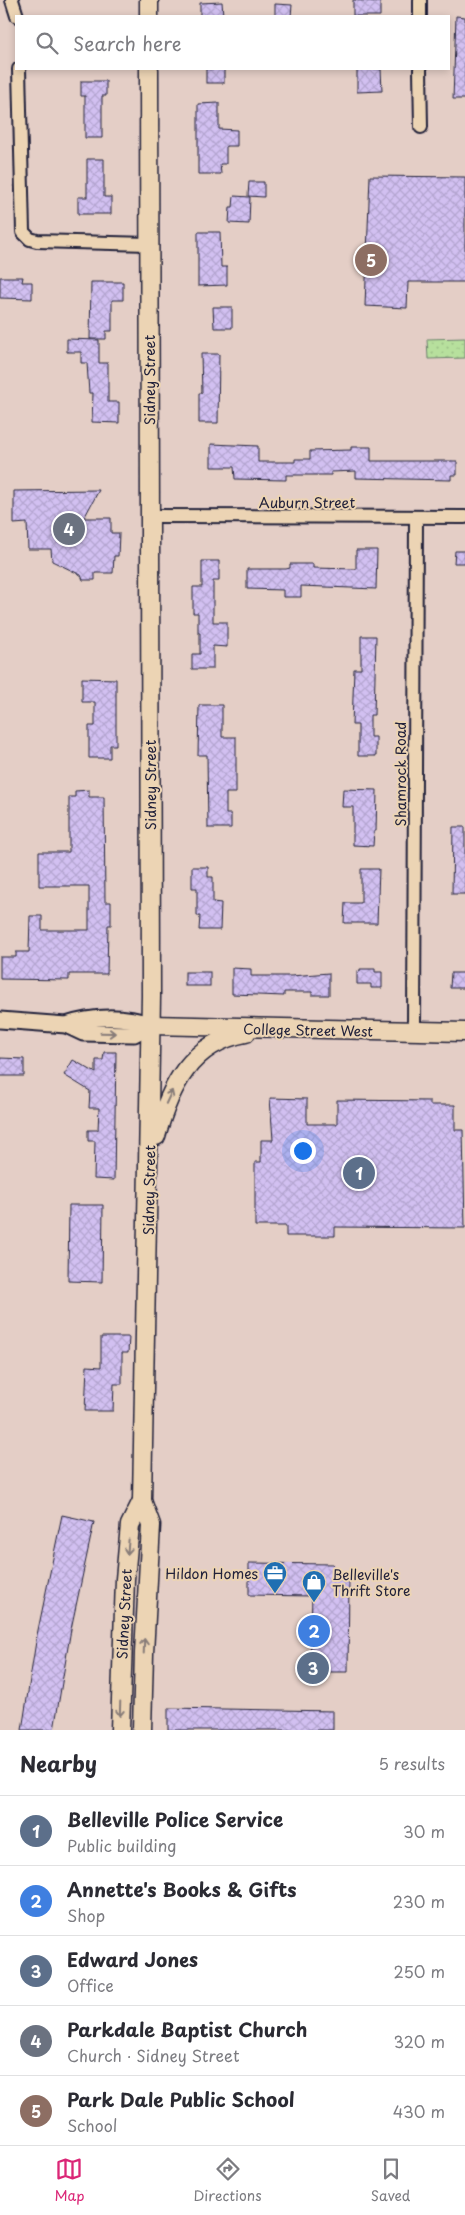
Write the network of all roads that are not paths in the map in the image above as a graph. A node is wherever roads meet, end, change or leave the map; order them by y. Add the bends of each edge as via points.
1 (12, 0) edge
2 (149, 0) edge
3 (420, 0) edge
4 (17, 15) edge
5 (149, 15) edge
6 (420, 15) edge
7 (19, 70) edge
8 (149, 70) edge
9 (420, 70) edge
10 (421, 127) dead end
11 (149, 244) junction
12 (149, 516) junction
13 (416, 517) junction
14 (465, 517) edge
15 (0, 1020) edge
16 (150, 1025) junction
17 (266, 1029) junction
18 (414, 1032) junction
19 (465, 1032) edge
20 (150, 1160) junction
21 (142, 1501) junction
22 (120, 1730) edge
23 (142, 1730) edge

1 - 4 street
2 - 5 main road
3 - 6 street
7 - 11 street via 23,232 30,239 37,240
8 - 11 main road, Sidney Street
9 - 10 street
11 - 12 main road, Sidney Street
12 - 13 street, Auburn Street
12 - 16 main road, Sidney Street
13 - 14 street, Auburn Street
13 - 18 street, Shamrock Road
15 - 16 street, College Street West via 66,1025 83,1019 134,1018
16 - 17 main road, College Street West
16 - 20 main road, Sidney Street
17 - 18 main road, College Street West
20 -> 17 main road via 166,1101 180,1074 209,1048 233,1035
18 - 19 main road, College Street West
20 - 21 main road, Sidney Street
21 -> 22 main road, Sidney Street via 130,1525
23 -> 21 main road, Sidney Street via 151,1526

